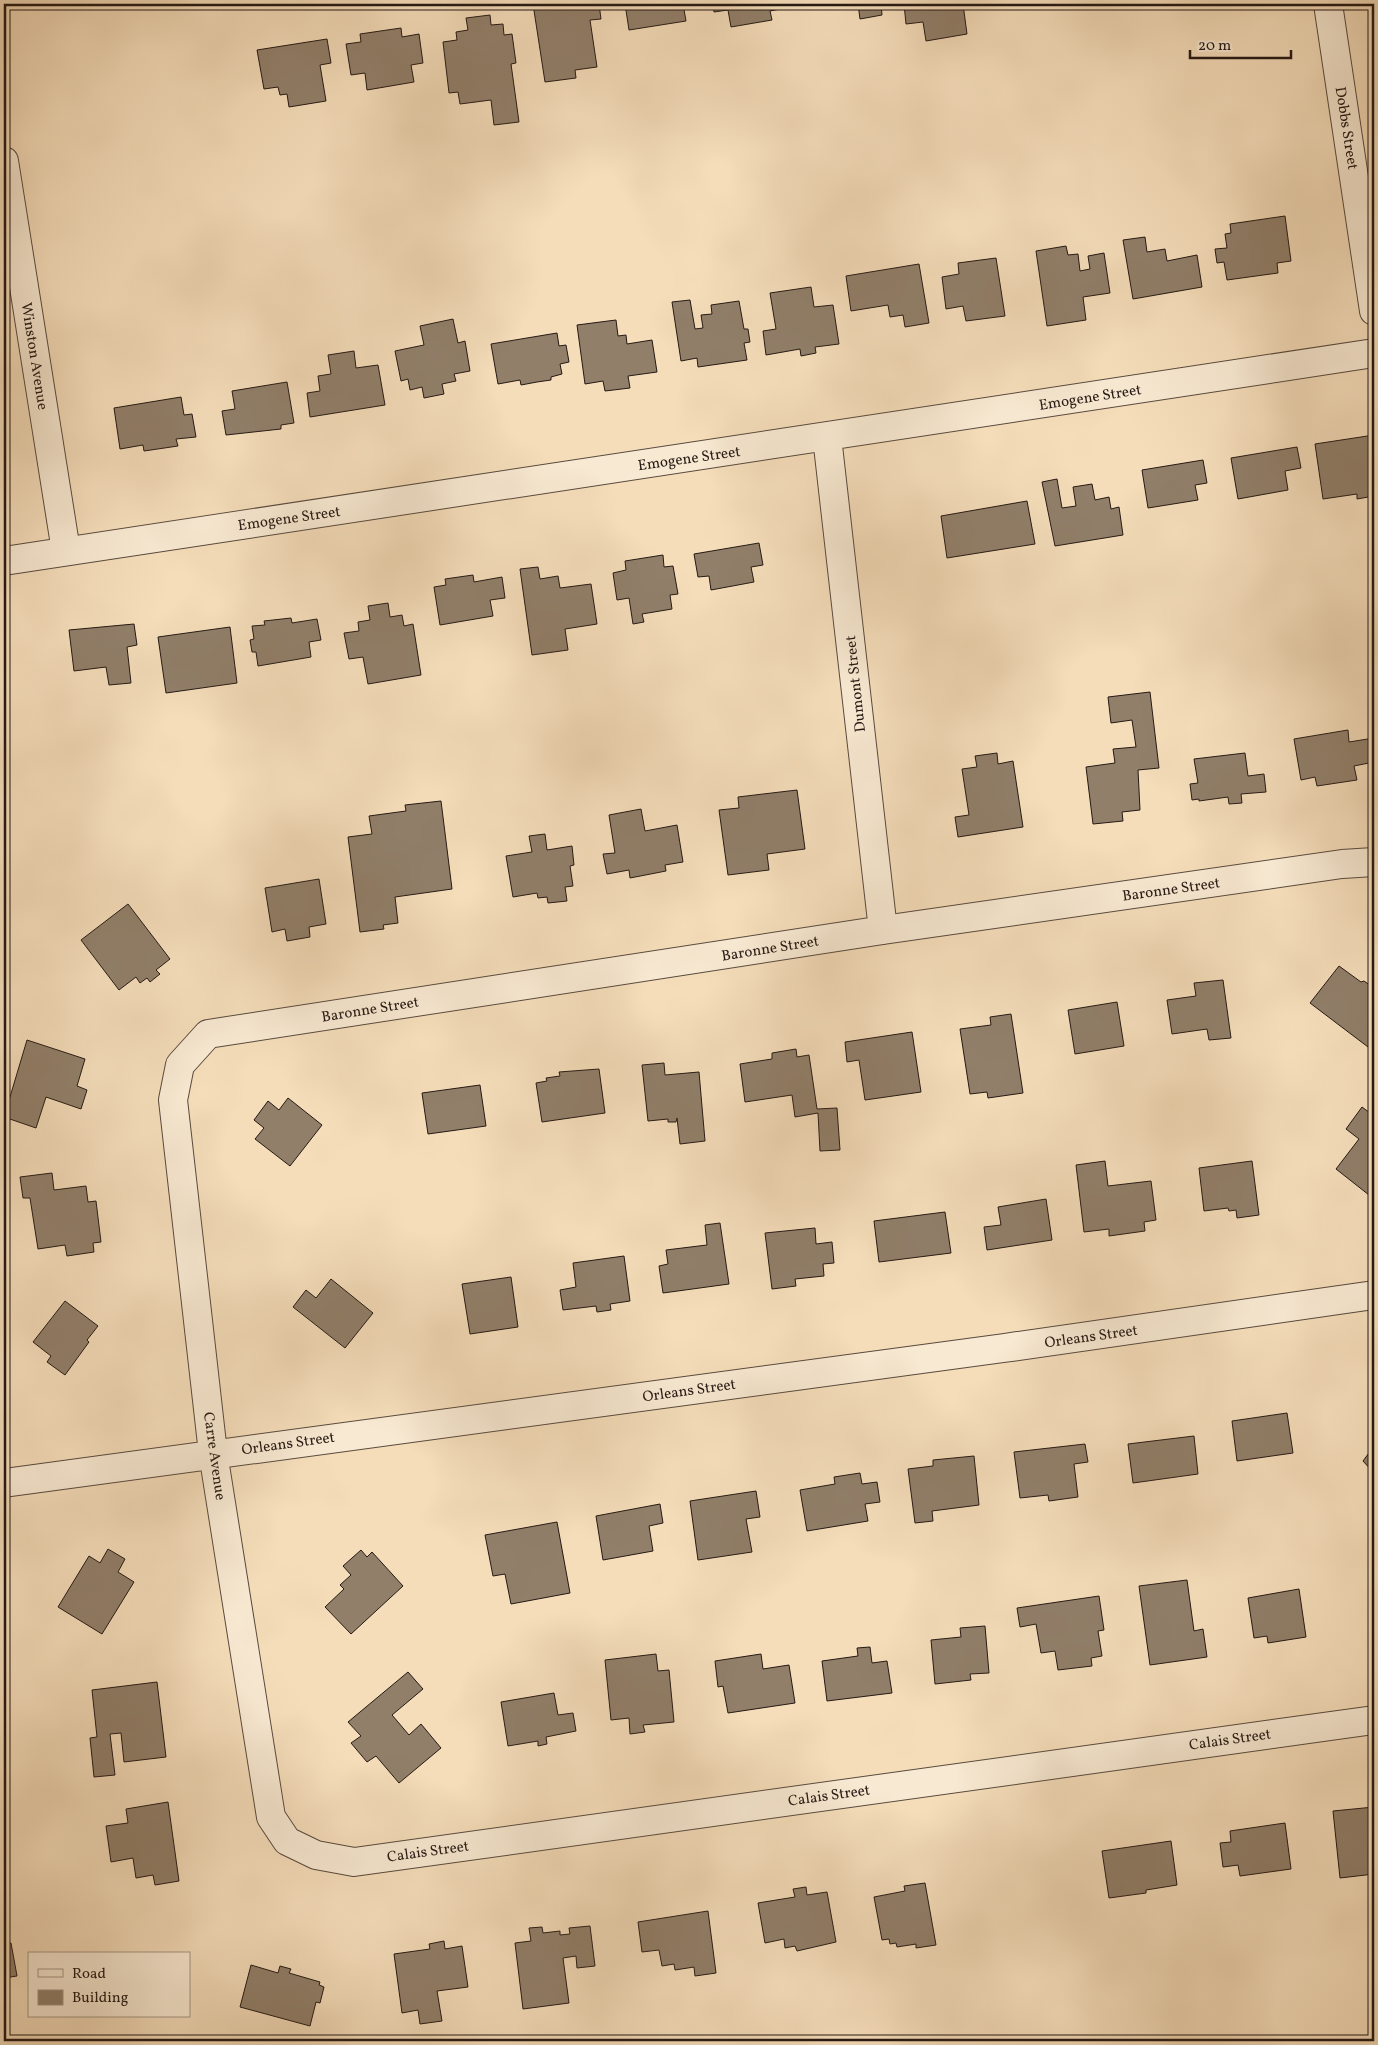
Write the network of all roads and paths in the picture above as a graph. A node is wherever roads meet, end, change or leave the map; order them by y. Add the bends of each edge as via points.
1 (1328, 4) edge
2 (4, 162) edge
3 (1374, 311) edge
4 (1374, 353) edge
5 (827, 438) junction
6 (66, 551) junction
7 (4, 561) edge
8 (1374, 862) edge
9 (883, 930) junction
10 (180, 1065) joint
11 (1374, 1295) edge
12 (213, 1453) junction
13 (4, 1483) edge
14 (1374, 1720) edge
15 (287, 1841) joint

1 - 3 street, Dobbs Street
2 - 6 street, Winston Avenue
4 - 5 street, Emogene Street
5 - 6 street, Emogene Street
5 - 9 street, Dumont Street
6 - 7 street, Emogene Street
8 - 9 street, Baronne Street
9 - 10 street, Baronne Street via 208,1034
10 - 12 street, Carre Avenue via 173,1100
11 - 12 street, Orleans Street via 1004,1348
12 - 13 street, Orleans Street
12 - 15 street, Carre Avenue via 271,1816
14 - 15 street, Calais Street via 354,1862 316,1855

